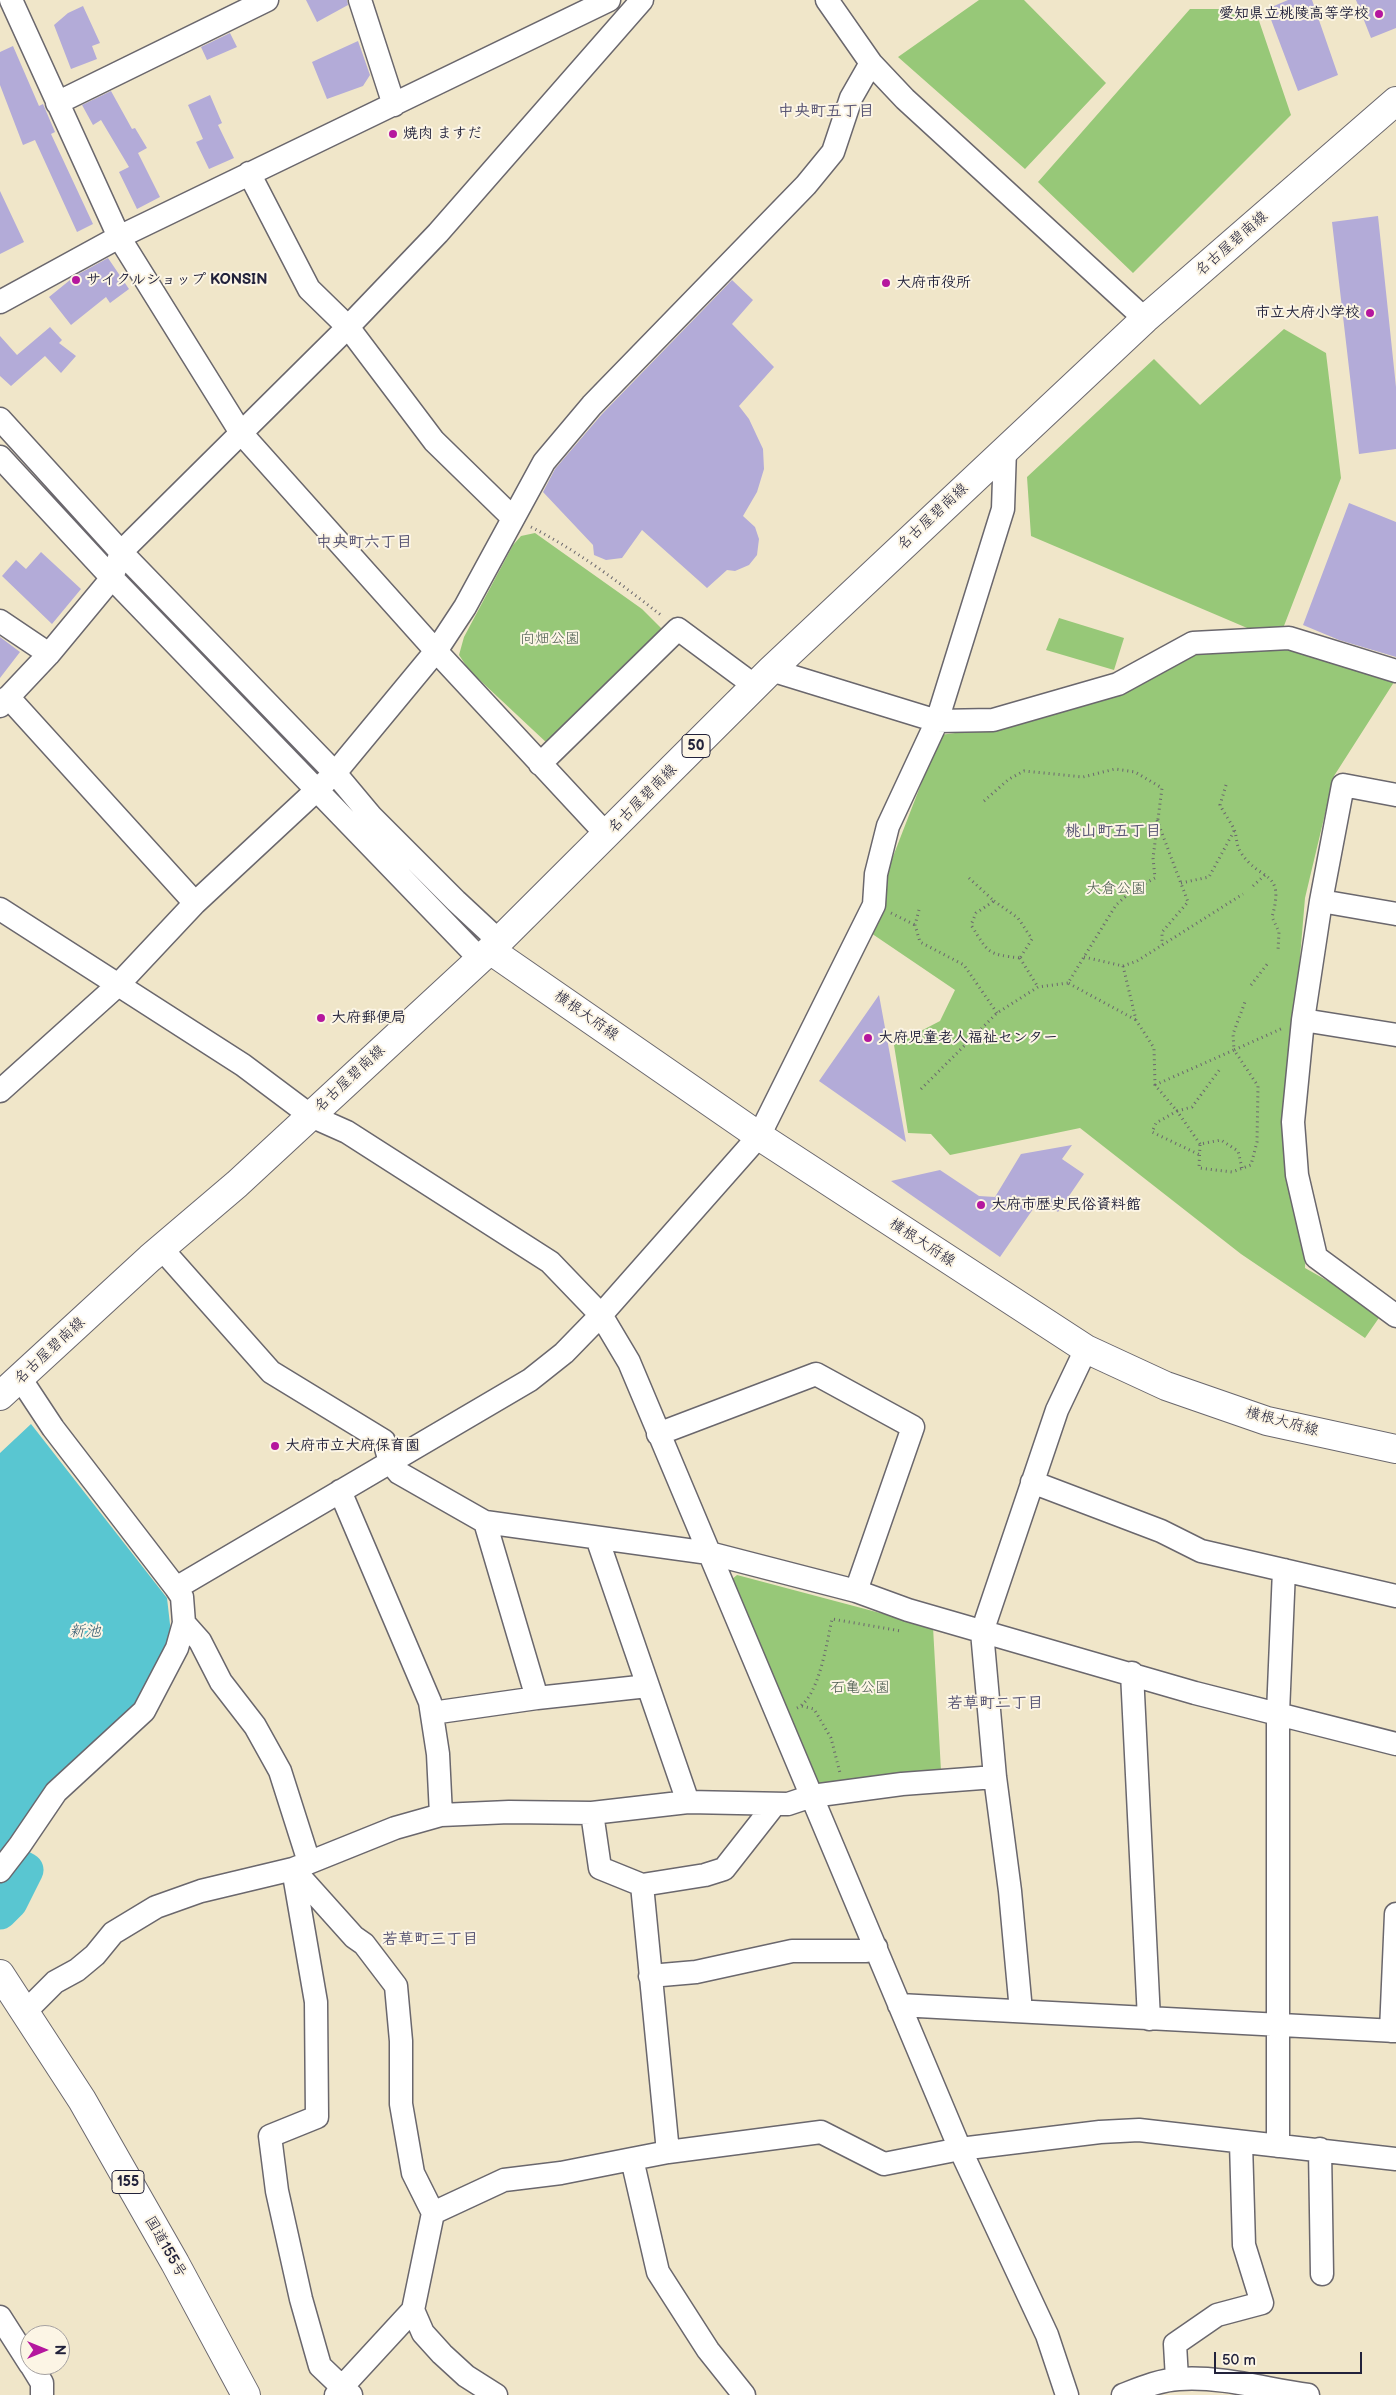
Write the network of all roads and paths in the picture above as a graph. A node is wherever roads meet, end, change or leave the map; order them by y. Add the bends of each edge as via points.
1 (11, 0) edge
2 (267, 0) edge
3 (360, 0) edge
4 (609, 0) edge
5 (642, 0) edge
6 (828, 0) edge
7 (871, 63) junction
8 (1396, 101) edge
9 (56, 104) junction
10 (394, 105) junction
11 (249, 174) junction
12 (119, 237) junction
13 (0, 302) edge
14 (1145, 319) junction
15 (348, 327) junction
16 (0, 419) edge
17 (242, 433) junction
18 (1005, 449) junction
19 (0, 457) edge
20 (514, 518) junction
21 (121, 552) junction
22 (112, 578) junction
23 (0, 621) edge
24 (678, 629) junction
25 (436, 651) junction
26 (49, 654) junction
27 (1396, 671) edge
28 (763, 678) junction
29 (4, 702) edge
30 (937, 721) junction
31 (540, 764) junction
32 (335, 773) junction
33 (1226, 785) dead end
34 (317, 790) junction
35 (1396, 795) edge
36 (984, 801) dead end
37 (1157, 820) junction
38 (1235, 830) junction
39 (607, 835) junction
40 (1266, 874) junction
41 (969, 878) dead end
42 (1181, 883) junction
43 (1253, 886) dead end
44 (1242, 894) dead end
45 (1321, 900) junction
46 (994, 901) junction
47 (195, 903) junction
48 (0, 909) edge
49 (919, 910) dead end
50 (1396, 914) edge
51 (1162, 945) junction
52 (489, 950) junction
53 (1278, 950) dead end
54 (1084, 957) junction
55 (1020, 958) junction
56 (1268, 963) dead end
57 (1123, 966) junction
58 (1068, 983) junction
59 (118, 985) junction
60 (1251, 985) dead end
61 (1038, 987) junction
62 (1245, 1002) dead end
63 (997, 1013) junction
64 (1136, 1020) junction
65 (1297, 1023) junction
66 (1396, 1035) edge
67 (1234, 1050) junction
68 (1220, 1069) dead end
69 (1155, 1085) junction
70 (921, 1089) dead end
71 (0, 1091) edge
72 (1177, 1111) junction
73 (311, 1116) junction
74 (759, 1136) junction
75 (1200, 1144) junction
76 (1200, 1156) junction
77 (1242, 1168) junction
78 (161, 1248) junction
79 (600, 1315) junction
80 (1396, 1316) edge
81 (1086, 1349) junction
82 (20, 1378) junction
83 (0, 1396) edge
84 (658, 1434) junction
85 (1396, 1449) edge
86 (390, 1462) junction
87 (1032, 1482) junction
88 (340, 1491) junction
89 (485, 1522) junction
90 (597, 1538) junction
91 (709, 1553) junction
92 (1284, 1570) junction
93 (176, 1588) junction
94 (856, 1591) junction
95 (1396, 1596) edge
96 (184, 1623) junction
97 (902, 1631) dead end
98 (982, 1632) junction
99 (1132, 1673) junction
100 (648, 1686) junction
101 (537, 1698) junction
102 (802, 1706) junction
103 (432, 1713) junction
104 (1278, 1713) junction
105 (780, 1716) junction
106 (1396, 1744) edge
107 (841, 1775) dead end
108 (995, 1777) junction
109 (812, 1796) junction
110 (688, 1802) junction
111 (775, 1804) junction
112 (592, 1813) junction
113 (441, 1815) junction
114 (301, 1866) junction
115 (3, 1867) edge
116 (642, 1885) junction
117 (1396, 1914) edge
118 (876, 1947) junction
119 (650, 1976) junction
120 (9, 1993) edge
121 (899, 2005) junction
122 (1021, 2011) junction
123 (1149, 2019) junction
124 (1279, 2025) junction
125 (1394, 2031) edge
126 (1240, 2143) junction
127 (1278, 2146) junction
128 (960, 2148) junction
129 (1320, 2149) junction
130 (668, 2152) junction
131 (632, 2159) junction
132 (1396, 2159) edge
133 (433, 2213) junction
134 (1322, 2274) dead end
135 (413, 2310) junction
136 (0, 2317) edge
137 (20, 2349) edge
138 (37, 2375) edge
139 (1177, 2379) junction
140 (1218, 2387) edge
141 (343, 2392) edge
142 (42, 2395) edge
143 (246, 2395) edge
144 (496, 2395) edge
145 (744, 2395) edge
146 (1067, 2395) edge
147 (1123, 2395) edge
148 (1308, 2395) edge

1 - 9 street
2 - 9 street
3 - 10 street
4 - 10 street
5 - 15 street via 438,233
6 - 7 street
7 - 14 street via 905,99
7 - 20 street via 851,98 834,152 592,405 544,462
8 - 14 main road, 名古屋碧南線 / 50
9 - 12 street
10 - 11 street
11 - 12 street
11 - 15 street via 310,289
12 - 13 street
12 - 17 street
14 - 18 main road, 名古屋碧南線 / 50
15 - 17 street
15 - 20 street via 434,441
16 - 21 street
17 - 21 street
17 - 25 street
18 - 28 main road, 名古屋碧南線 / 50
18 - 30 street via 1003,510
19 - 22 street
20 - 24 path via 562,543 623,585
20 - 25 street via 465,607
21 - 22 street
21 - 32 street
22 - 26 street
22 - 34 street
23 - 26 street
24 - 28 street
24 - 31 street
25 - 31 street
25 - 32 street
26 - 29 street
27 - 30 street via 1288,638 1193,643 1118,684 993,720
28 - 30 street
28 - 39 main road, 名古屋碧南線 / 50
29 - 47 street
30 - 74 street via 888,826 876,874 874,905
31 - 39 street
32 - 34 street
32 - 52 street via 371,816 456,901
33 - 38 path via 1220,805
34 - 47 street
34 - 52 street
35 - 45 street via 1343,785
36 - 37 path via 1009,779 1024,771 1083,777 1115,769 1135,772 1162,788
37 - 42 path
37 - 54 path via 1153,858 1155,878 1133,890 1116,905
38 - 40 path via 1239,850 1251,865
38 - 42 path via 1209,877
39 - 52 main road, 名古屋碧南線 / 50
40 - 43 path
40 - 53 path via 1276,885 1277,900 1272,917 1279,932
41 - 46 path
42 - 51 path via 1188,902 1162,932
44 - 51 path
45 - 50 street
45 - 65 street
46 - 55 path via 1018,918 1032,939
46 - 55 path via 976,913 971,925 986,948 995,955
47 - 59 street
48 - 59 street
49 - 63 path via 915,925 920,942 964,965
51 - 57 path
52 - 73 main road, 名古屋碧南線 / 50
52 - 74 main road, 横根大府線
54 - 57 path
54 - 58 path
55 - 61 path
56 - 60 path
57 - 64 path
58 - 61 path
58 - 64 path
59 - 71 street
59 - 73 street via 244,1065
61 - 63 path
62 - 67 path via 1233,1034
63 - 70 path
64 - 69 path via 1154,1048
65 - 66 street
65 - 67 path
65 - 80 street via 1293,1122 1297,1175 1316,1257
67 - 69 path
67 - 77 path via 1258,1086 1257,1142 1251,1165
68 - 72 path via 1192,1107
69 - 72 path
72 - 75 path
72 - 76 path via 1156,1123 1152,1132
73 - 78 main road, 名古屋碧南線 / 50
73 - 79 street via 347,1132 550,1262
74 - 79 street
74 - 81 main road, 横根大府線
75 - 76 path
75 - 77 path via 1221,1140 1238,1151
76 - 77 path via 1200,1168 1232,1172
78 - 82 main road, 名古屋碧南線 / 50
78 - 86 street via 271,1372 384,1441
79 - 84 street via 629,1362
79 - 86 street via 564,1353 530,1380
81 - 85 main road, 横根大府線 via 1166,1386 1268,1421
81 - 87 street via 1056,1410
82 - 83 main road, 名古屋碧南線 / 50
82 - 93 street via 53,1428
84 - 91 street
84 - 94 street via 816,1374 913,1426
86 - 88 street
86 - 89 street via 398,1473
87 - 92 street via 1161,1531 1202,1551
87 - 98 street
88 - 93 street
88 - 103 street via 418,1669
89 - 90 street
89 - 101 street
90 - 91 street
90 - 100 street
91 - 94 street
91 - 105 street
92 - 95 street
92 - 104 street
93 - 96 street via 182,1597
94 - 98 street
96 - 114 street via 200,1641 221,1682 255,1726 280,1771
96 - 115 street via 174,1655 144,1711 56,1792
97 - 102 path via 832,1619 816,1682
98 - 99 street
98 - 108 street
99 - 104 street via 1194,1693
99 - 123 street
100 - 101 street
100 - 110 street
101 - 103 street
102 - 105 path
102 - 107 path via 814,1709 831,1738
103 - 113 street
104 - 106 street
104 - 124 street
105 - 109 street
108 - 109 street via 902,1784
108 - 122 street
109 - 111 street via 788,1804
109 - 118 street
110 - 111 street
110 - 112 street
111 - 116 street via 724,1869
112 - 113 street
112 - 116 street via 600,1868
113 - 114 street via 395,1828
114 - 120 street via 201,1891 156,1907 113,1933 77,1970 54,1982
114 - 133 street via 354,1937 364,1944 396,1986 402,2104 413,2173
114 - 141 street via 316,2002 317,2117 270,2136 277,2191 320,2366
116 - 119 street
117 - 125 street
118 - 119 street via 866,1952 792,1952 696,1972
118 - 121 street
119 - 130 street
120 - 143 main road, 国道155号 / 155 via 82,2100
121 - 122 street
121 - 128 street
122 - 123 street
123 - 124 street
124 - 125 street
124 - 127 street
126 - 127 street
126 - 128 street via 1139,2130
126 - 139 street via 1244,2245 1262,2303 1217,2315 1174,2344
127 - 129 street
128 - 130 street via 884,2164 821,2132
128 - 146 street via 1047,2335
129 - 132 street
129 - 134 street
130 - 131 street
131 - 133 street via 504,2180
131 - 145 street via 658,2272 708,2350
133 - 135 street
135 - 141 street
135 - 144 street via 423,2333 442,2354 466,2376
136 - 137 street
138 - 142 street via 42,2383
139 - 140 street
139 - 147 street
140 - 148 street

